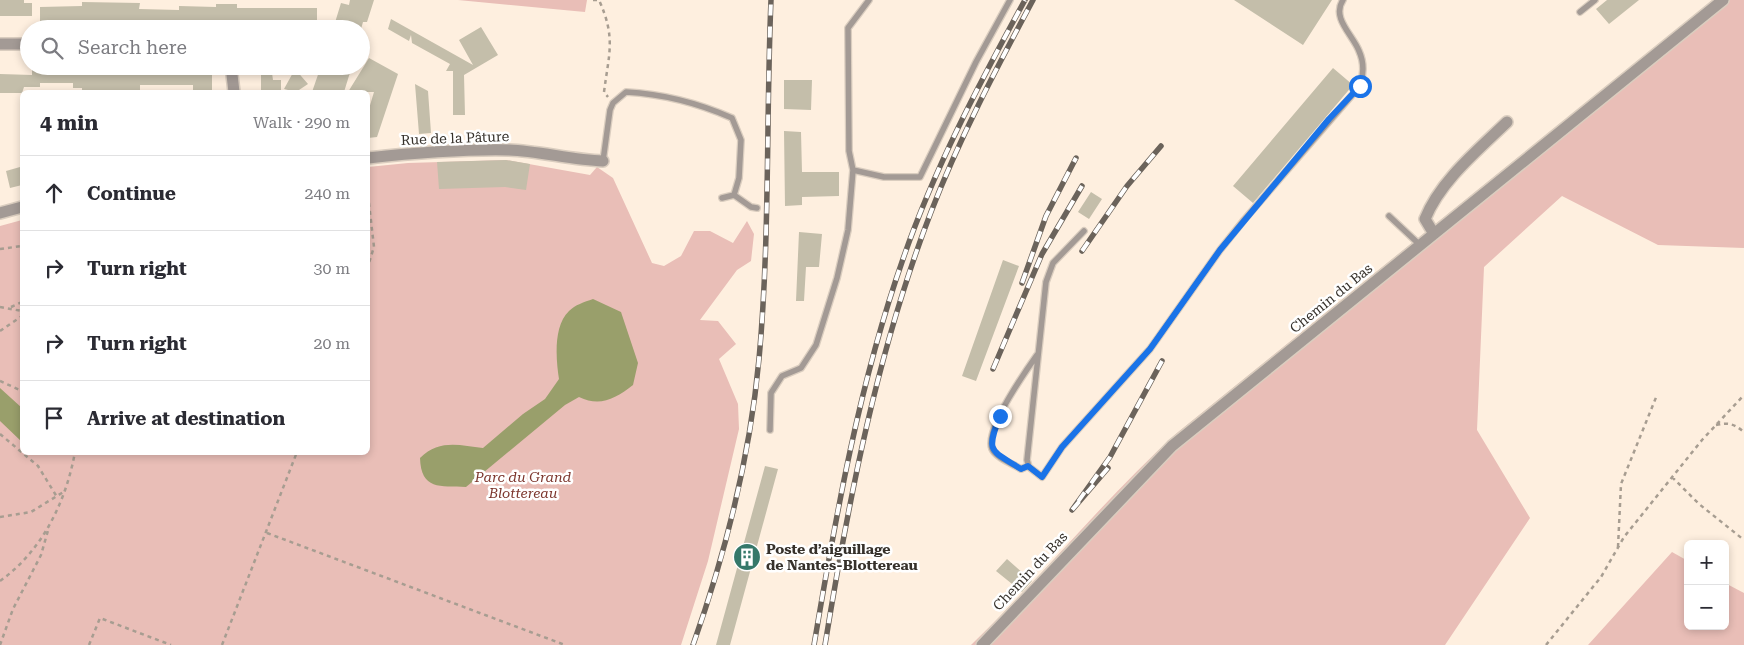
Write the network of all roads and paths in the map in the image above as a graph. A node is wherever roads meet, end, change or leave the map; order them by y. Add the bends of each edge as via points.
1 (593, 0) edge
2 (869, 0) edge
3 (1010, 0) edge
4 (1343, 0) edge
5 (1595, 0) edge
6 (1723, 0) edge
7 (1580, 12) dead end
8 (0, 44) edge
9 (20, 44) edge
10 (232, 75) edge
11 (234, 90) edge
12 (614, 104) junction
13 (1507, 122) dead end
14 (370, 158) edge
15 (603, 160) joint
16 (853, 170) junction
17 (734, 195) junction
18 (722, 198) dead end
19 (20, 208) edge
20 (757, 208) dead end
21 (0, 213) edge
22 (370, 213) edge
23 (1389, 216) dead end
24 (1084, 231) dead end
25 (1434, 234) junction
26 (1420, 245) junction
27 (20, 246) edge
28 (0, 249) edge
29 (370, 260) edge
30 (20, 303) edge
31 (0, 307) edge
32 (9, 307) junction
33 (20, 310) edge
34 (20, 317) edge
35 (0, 331) edge
36 (1038, 353) junction
37 (0, 382) edge
38 (20, 390) edge
39 (1657, 395) dead end
40 (1744, 395) edge
41 (1715, 426) junction
42 (770, 430) dead end
43 (1744, 432) edge
44 (0, 434) edge
45 (20, 450) edge
46 (26, 455) edge
47 (74, 455) edge
48 (296, 455) edge
49 (1028, 466) junction
50 (1672, 477) junction
51 (65, 491) junction
52 (56, 496) junction
53 (0, 517) edge
54 (49, 526) junction
55 (267, 533) junction
56 (1744, 540) edge
57 (1617, 549) junction
58 (0, 581) edge
59 (0, 645) edge
60 (89, 645) edge
61 (171, 645) edge
62 (222, 645) edge
63 (565, 645) edge
64 (982, 645) edge
65 (1546, 645) edge

1 - 12 path via 599,0 608,22 611,39 604,92
2 - 16 lane via 848,28 849,151
3 - 16 lane via 920,177 884,177
4 - 49 lane via 1340,16 1361,56 1364,75 1360,86 1232,235 1150,349 1062,447 1042,477
5 - 7 lane
6 - 25 street, Chemin du Bas
8 - 9 street
10 - 11 street
12 - 15 lane via 610,110
12 - 17 lane via 626,92 654,94 704,106 732,118 741,140 739,178
13 - 25 street via 1466,163 1435,201 1425,219
14 - 15 street, Rue de la Pâture via 423,152 511,150
16 - 42 lane via 848,230 816,345 801,368 782,376 770,393
17 - 18 lane
17 - 20 lane
19 - 21 street
22 - 29 path via 374,248
23 - 26 lane
24 - 36 lane via 1058,256 1048,274
25 - 26 street, Chemin du Bas
26 - 64 street, Chemin du Bas via 1172,446
27 - 28 path
30 - 32 path
31 - 32 path
32 - 33 path
34 - 35 path
36 - 49 lane
36 - 49 lane via 1009,396 991,440 996,454 1021,469
37 - 38 path
39 - 57 path via 1620,484
40 - 41 path
41 - 43 path via 1727,422
41 - 50 path
44 - 45 path
46 - 52 path via 38,466
47 - 51 path
48 - 55 path
50 - 56 path via 1699,504
50 - 57 path
51 - 52 path
51 - 54 path
52 - 53 path via 31,512
54 - 58 path
54 - 59 path via 41,555 13,610
55 - 62 path
55 - 63 path
57 - 65 path via 1601,577
60 - 61 path via 100,618

